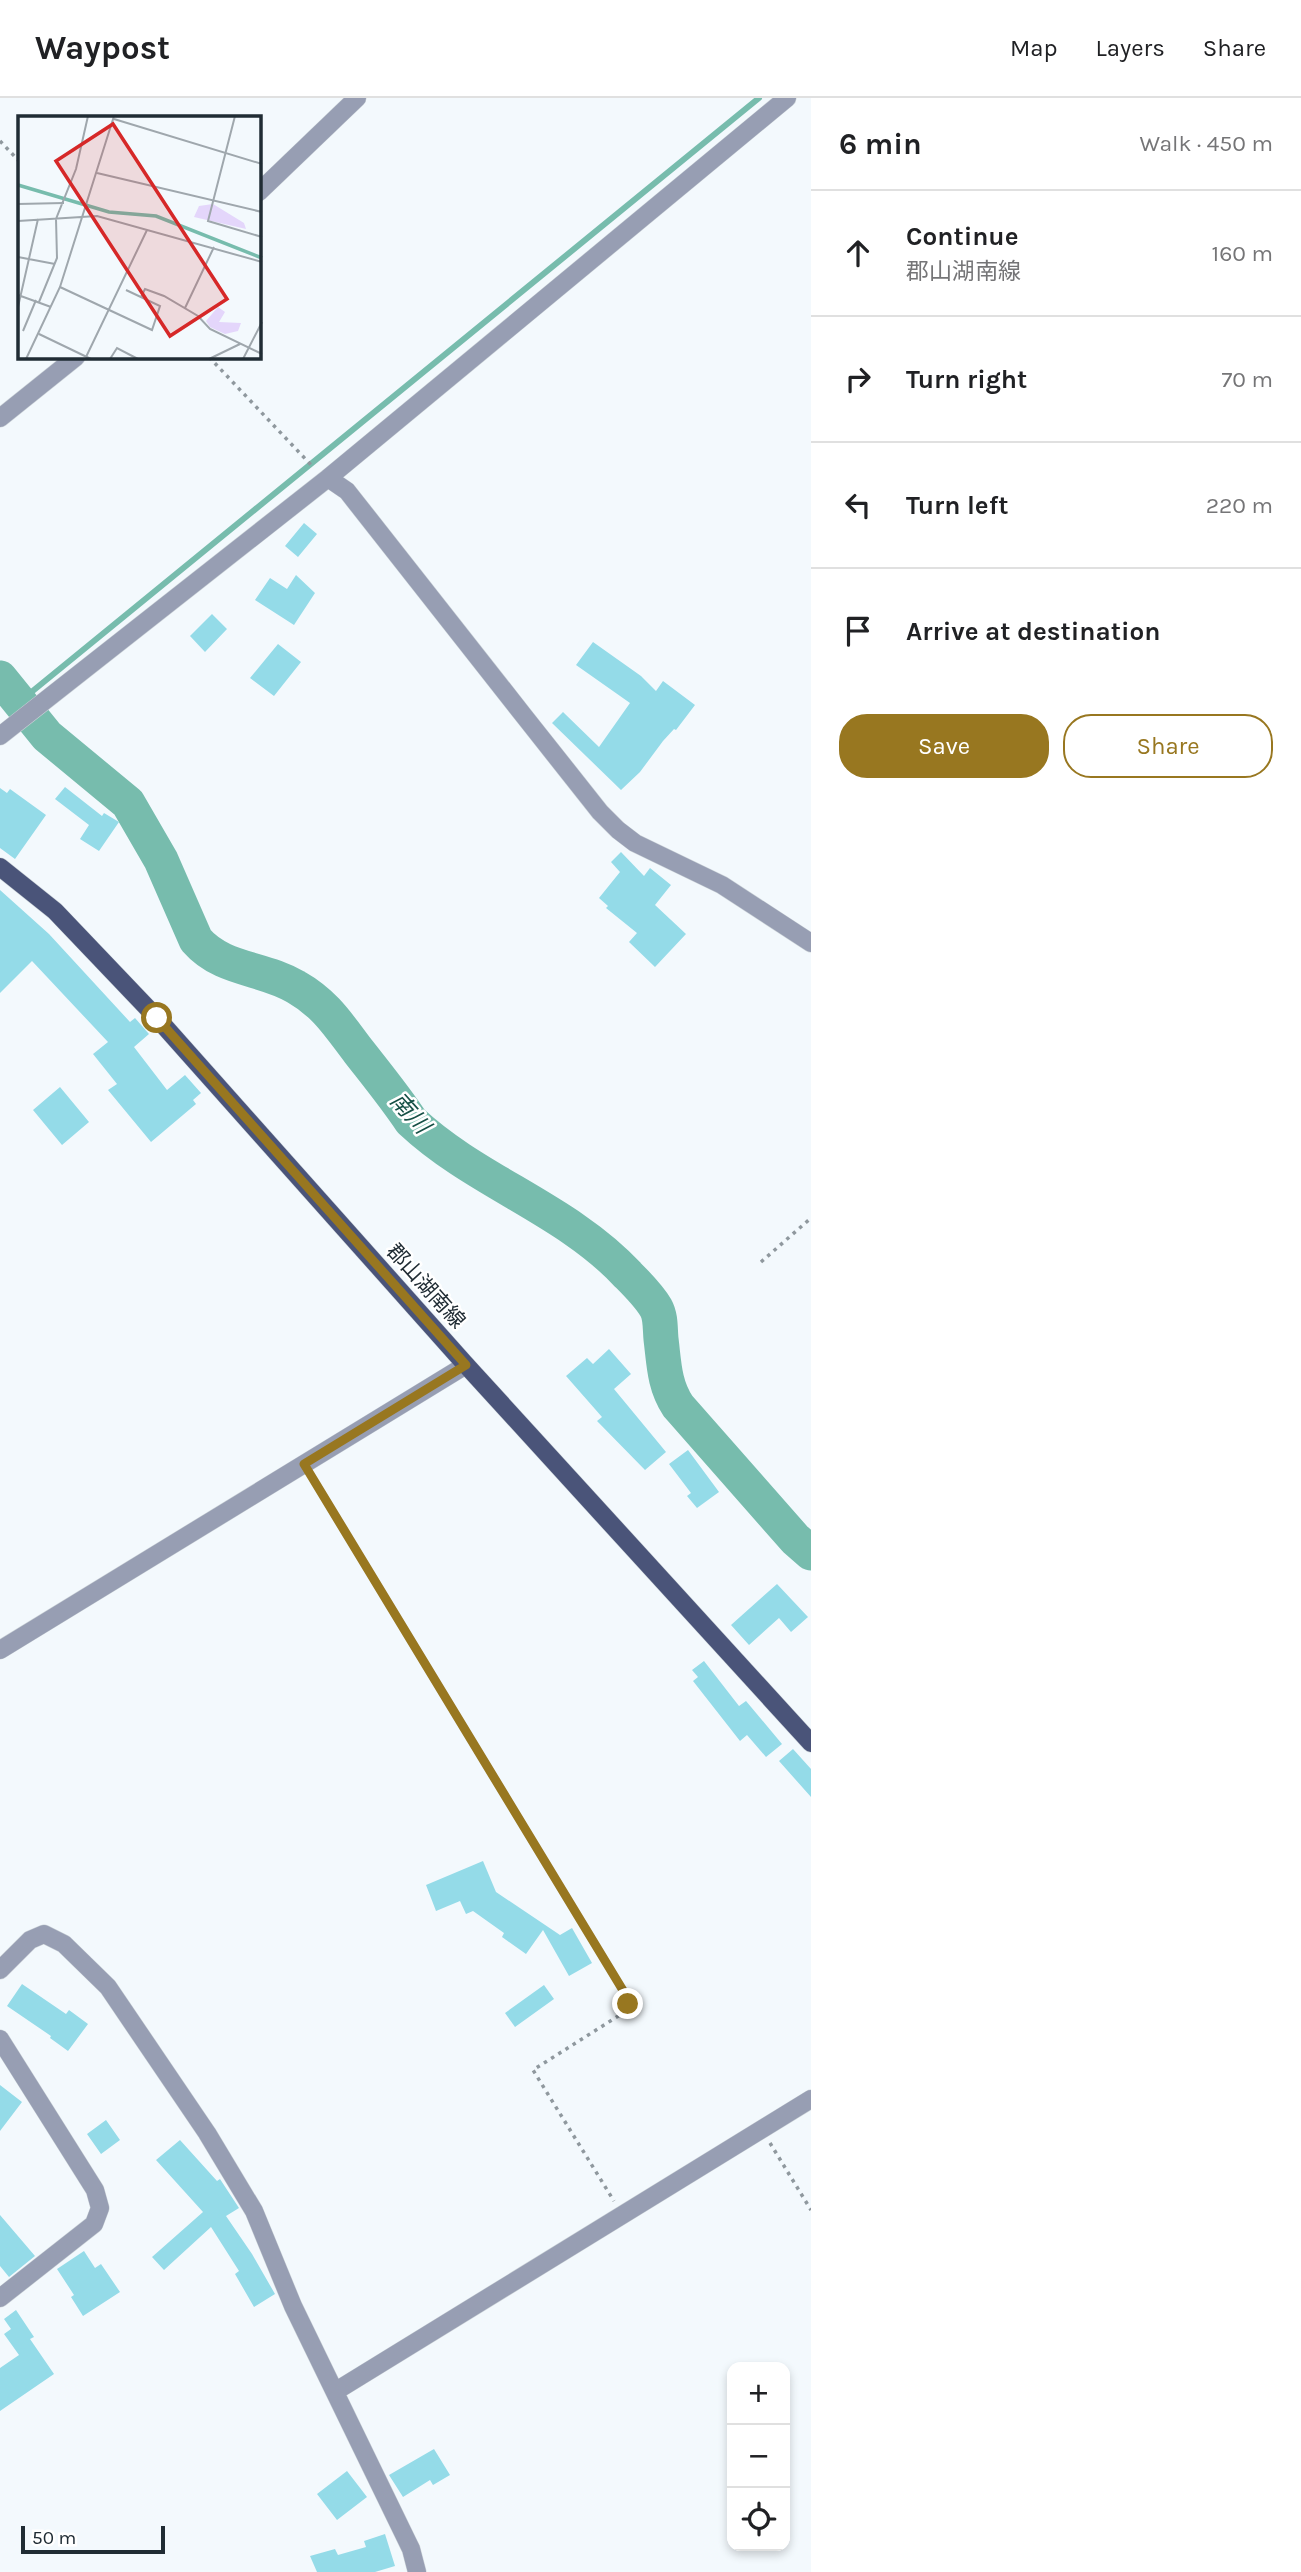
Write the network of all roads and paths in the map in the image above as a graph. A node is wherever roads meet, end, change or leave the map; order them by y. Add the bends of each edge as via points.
1 (356, 98) edge
2 (787, 98) edge
3 (0, 141) edge
4 (18, 160) edge
5 (261, 190) edge
6 (74, 359) edge
7 (211, 359) edge
8 (0, 418) edge
9 (323, 476) junction
10 (0, 736) edge
11 (0, 867) edge
12 (811, 943) edge
13 (811, 1218) edge
14 (761, 1262) dead end
15 (466, 1365) junction
16 (304, 1464) junction
17 (0, 1650) edge
18 (811, 1743) edge
19 (0, 1970) edge
20 (0, 2039) edge
21 (811, 2099) edge
22 (762, 2130) junction
23 (811, 2210) edge
24 (622, 2215) junction
25 (0, 2298) edge
26 (335, 2391) junction
27 (416, 2572) edge

1 - 5 street
2 - 9 street
3 - 4 path
6 - 8 street
7 - 9 path
9 - 10 street
9 - 12 street via 347,491 618,830 635,843 722,885
11 - 15 main road, 郡山湖南線 via 55,911 157,1018
13 - 14 path
15 - 16 street
15 - 18 main road, 郡山湖南線
16 - 17 street
16 - 24 path via 627,1997 623,2013 533,2070
19 - 26 street via 30,1940 44,1934 64,1944 108,1987 254,2211
20 - 25 street via 94,2190 100,2208 94,2224
21 - 22 street
22 - 23 path
22 - 24 street
24 - 26 street
26 - 27 street via 411,2549

